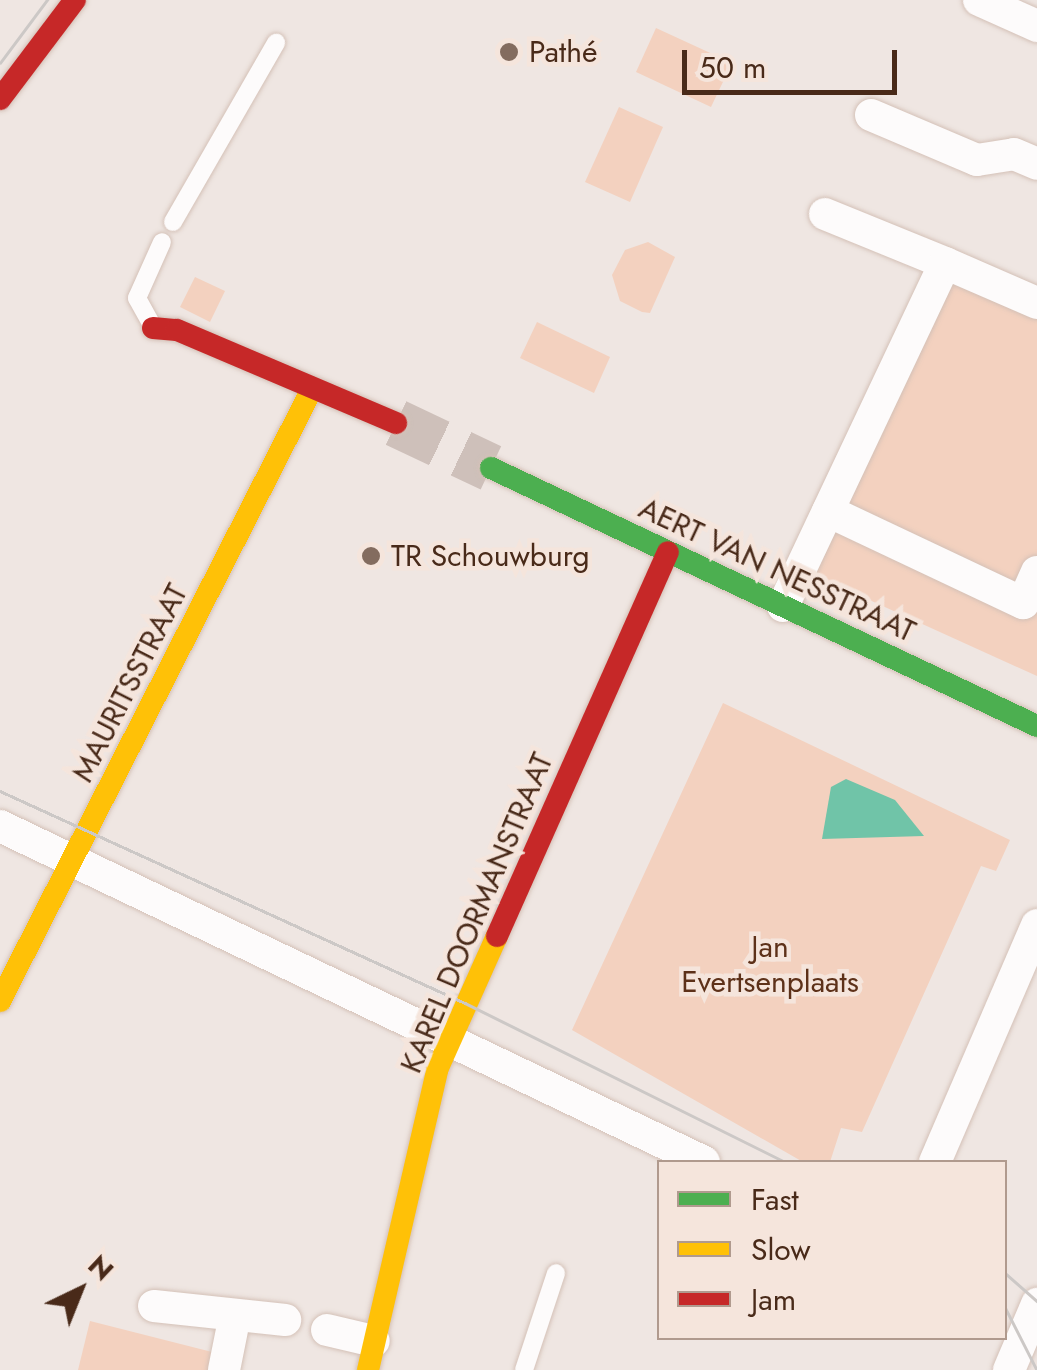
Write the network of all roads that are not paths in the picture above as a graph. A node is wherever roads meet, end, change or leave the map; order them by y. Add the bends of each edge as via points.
1 (74, 0) edge
2 (978, 0) edge
3 (1037, 26) edge
4 (276, 42) dead end
5 (0, 98) edge
6 (871, 115) dead end
7 (1026, 159) edge
8 (824, 214) dead end
9 (173, 222) dead end
10 (162, 242) dead end
11 (944, 262) junction
12 (1037, 304) edge
13 (153, 328) joint
14 (310, 391) junction
15 (396, 423) tunnel mouth
16 (491, 468) tunnel mouth
17 (828, 512) junction
18 (668, 552) junction
19 (1037, 572) edge
20 (784, 606) junction
21 (1037, 726) edge
22 (0, 826) edge
23 (72, 861) junction
24 (1037, 924) edge
25 (0, 1001) edge
26 (451, 1036) junction
27 (700, 1160) edge
28 (936, 1160) edge
29 (556, 1273) dead end
30 (1037, 1304) edge
31 (154, 1306) dead end
32 (234, 1314) junction
33 (285, 1320) dead end
34 (327, 1330) dead end
35 (1014, 1355) edge
36 (371, 1356) edge
37 (224, 1370) edge
38 (524, 1370) edge

1 - 5 street
2 - 3 street
4 - 9 lane
6 - 7 street via 977,160
8 - 11 street
10 - 13 lane via 137,298
11 - 12 street
11 - 17 street
13 - 14 street via 177,330
14 - 15 street
14 - 23 street, MAURITSSTRAAT
16 - 18 street, AERT VAN NESSTRAAT
17 - 19 street via 1023,603
17 - 20 street
18 - 20 street, AERT VAN NESSTRAAT
18 - 26 street, KAREL DOORMANSTRAAT
20 - 21 street, AERT VAN NESSTRAAT
22 - 23 street
23 - 25 street, MAURITSSTRAAT
23 - 26 street
24 - 28 street
26 - 27 street
26 - 36 street, KAREL DOORMANSTRAAT via 437,1070
29 - 38 lane
30 - 35 street
31 - 32 street
32 - 33 street
32 - 37 street
34 - 36 street

